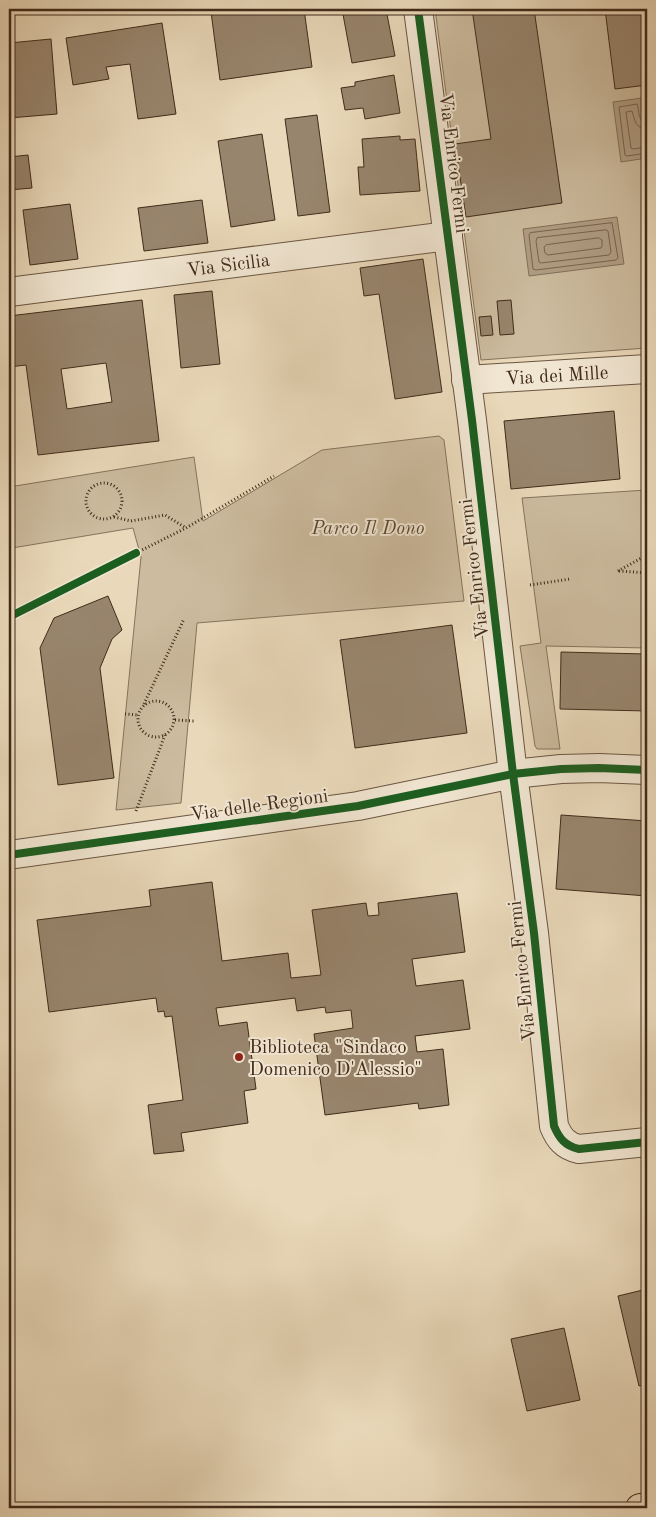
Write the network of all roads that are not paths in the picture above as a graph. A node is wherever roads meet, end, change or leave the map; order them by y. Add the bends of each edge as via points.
1 (418, 9) edge
2 (448, 236) junction
3 (9, 292) edge
4 (647, 369) edge
5 (466, 380) junction
6 (647, 770) edge
7 (513, 774) junction
8 (9, 855) edge
9 (647, 1142) edge
10 (647, 1507) edge
11 (640, 1508) edge

1 - 2 street, Via Enrico Fermi
2 - 3 street, Via Sicilia
2 - 5 street, Via Enrico Fermi
4 - 5 street, Via dei Mille
5 - 7 street, Via Enrico Fermi
6 - 7 street, Via delle Regioni via 561,769
7 - 8 street, Via delle Regioni via 358,806
7 - 9 street, Via Enrico Fermi via 554,1126 560,1139 579,1149
10 - 11 main road

